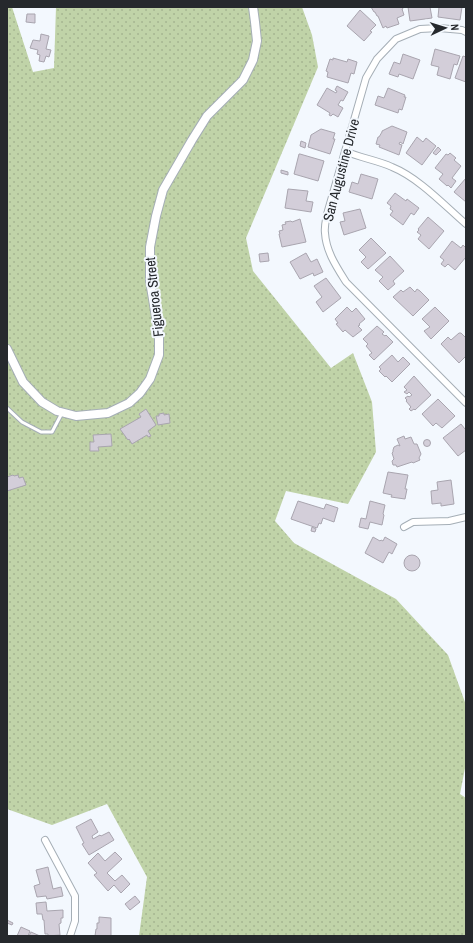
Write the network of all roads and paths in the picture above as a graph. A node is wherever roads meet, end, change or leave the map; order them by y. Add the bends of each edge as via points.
1 (253, 7) edge
2 (466, 32) edge
3 (345, 152) junction
4 (466, 224) edge
5 (7, 349) edge
6 (466, 403) edge
7 (7, 408) edge
8 (62, 413) junction
9 (466, 517) edge
10 (404, 527) dead end
11 (45, 840) dead end
12 (70, 936) edge

1 - 8 street, Figueroa Street via 257,41 253,60 243,80 208,116 163,190 150,247 150,281 159,335 159,356 150,378 129,403 108,413 76,416
2 - 3 street, San Augustine Drive via 440,28 420,29 396,39 377,59 366,78
3 - 4 street via 392,166 409,175
3 - 6 street, San Augustine Drive via 324,232 329,253 346,282
5 - 8 street, Figueroa Street via 23,382 42,402
7 - 8 lane via 22,422 41,432 52,432
9 - 10 street via 449,521 413,522
11 - 12 street via 74,896 75,921

